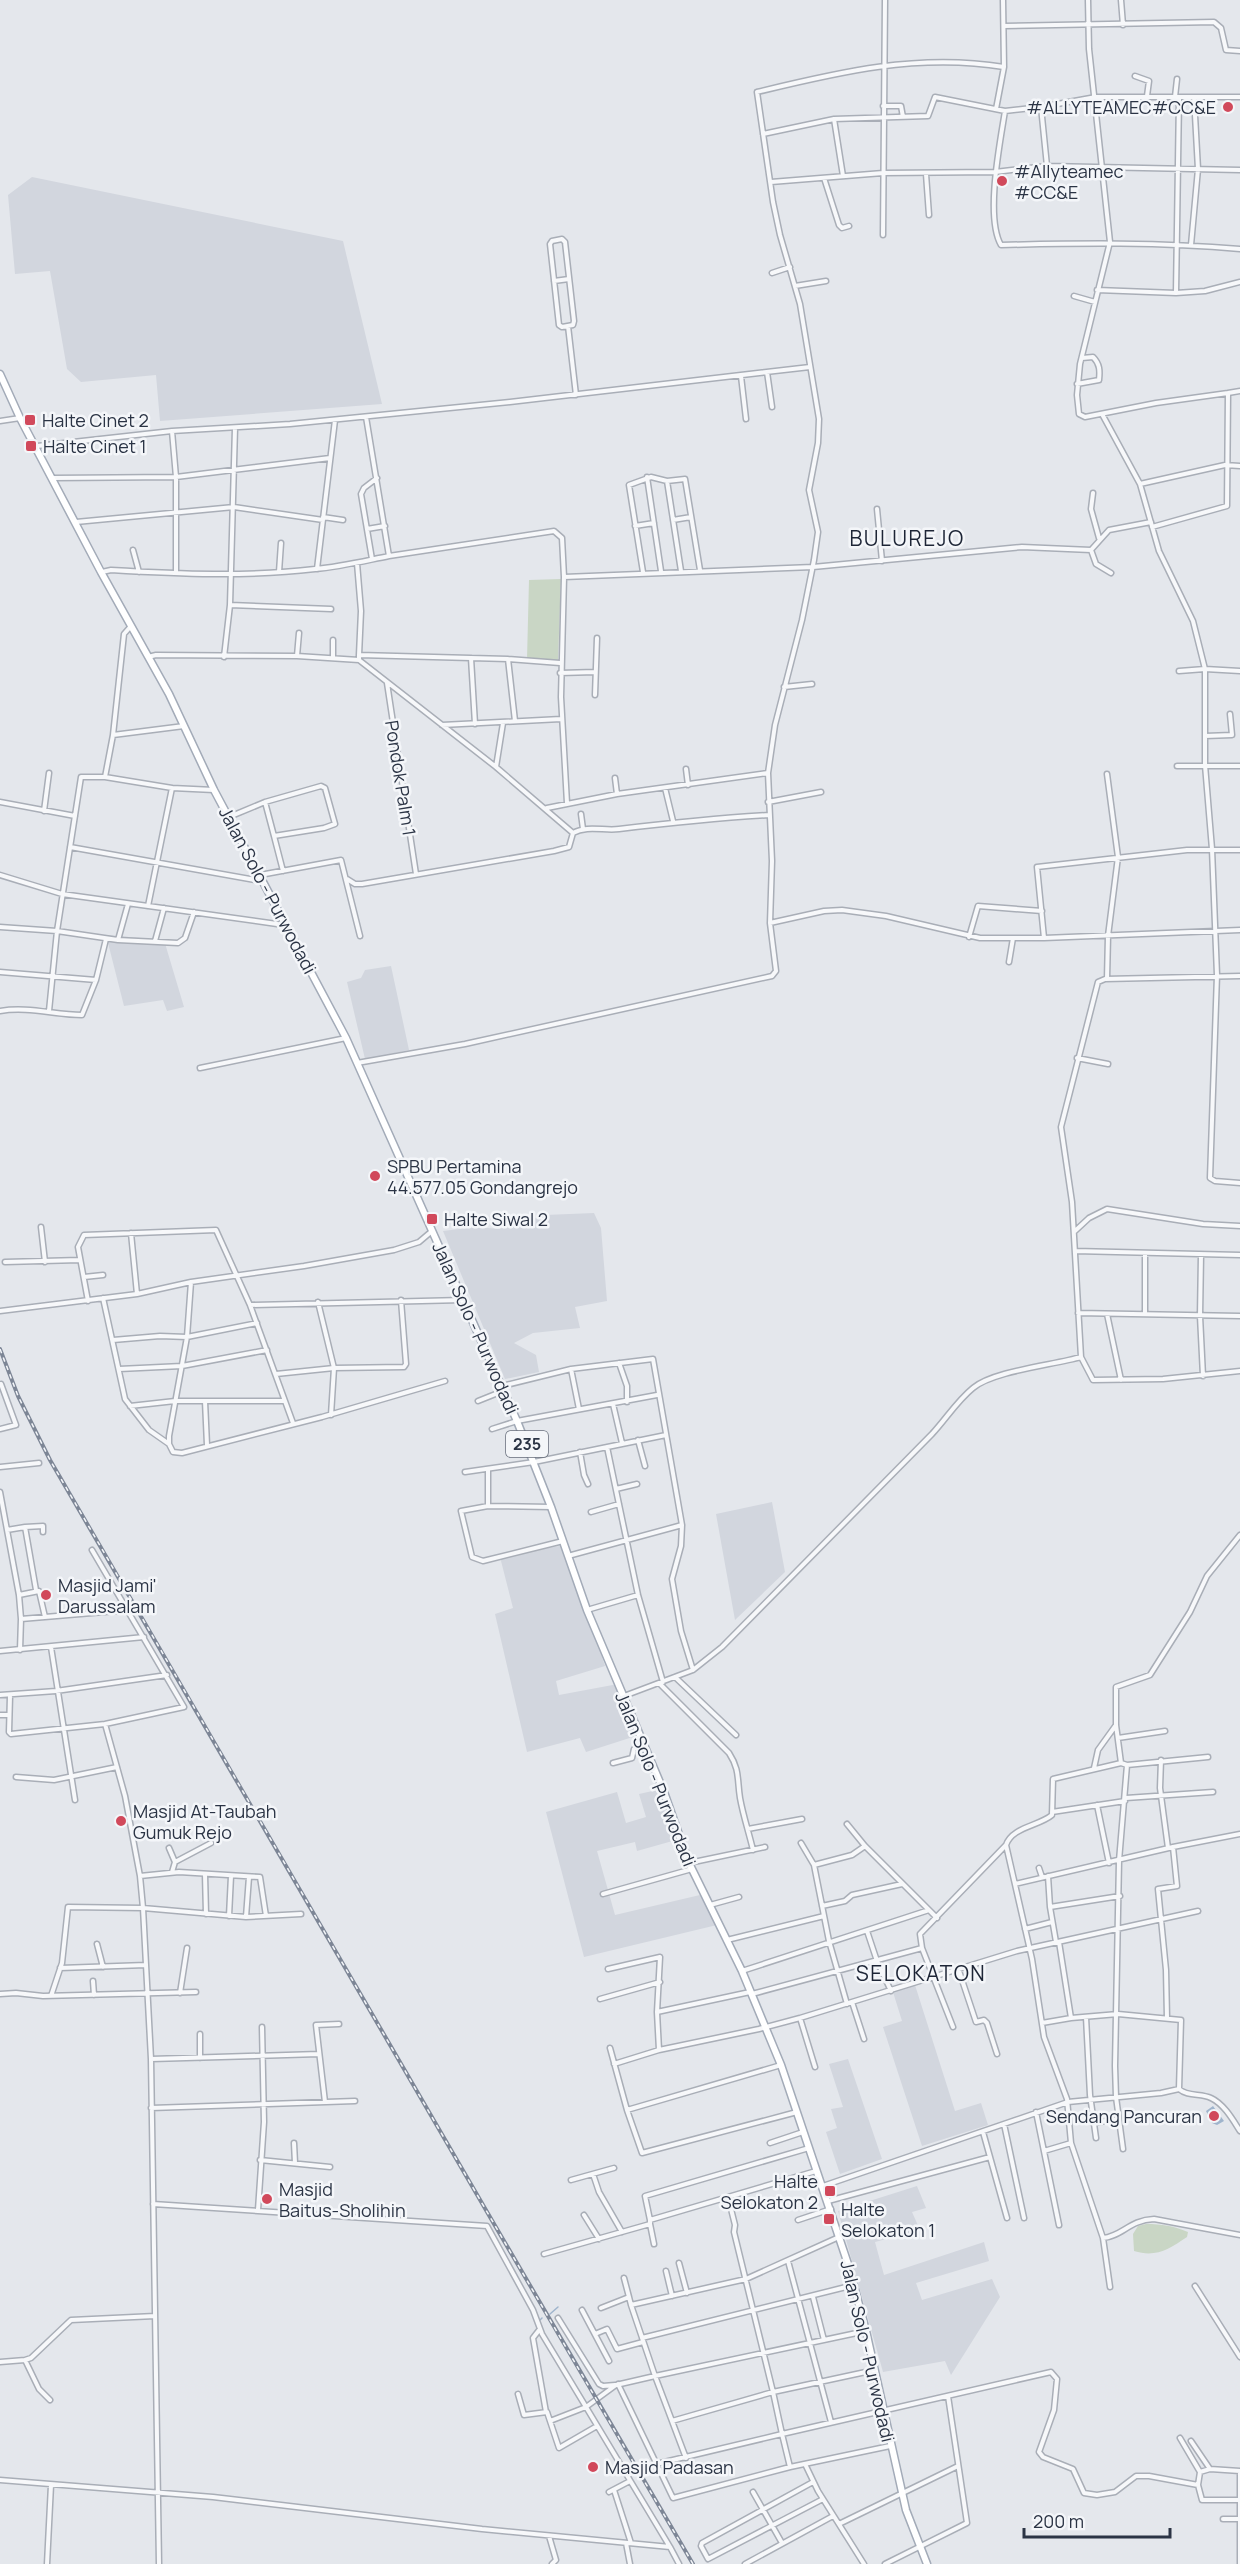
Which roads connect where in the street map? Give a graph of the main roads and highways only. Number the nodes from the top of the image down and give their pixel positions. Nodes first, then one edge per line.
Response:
1 (0, 374) edge
2 (927, 2564) edge

1 - 2 main road, Jalan Solo - Purwodadi / 235

